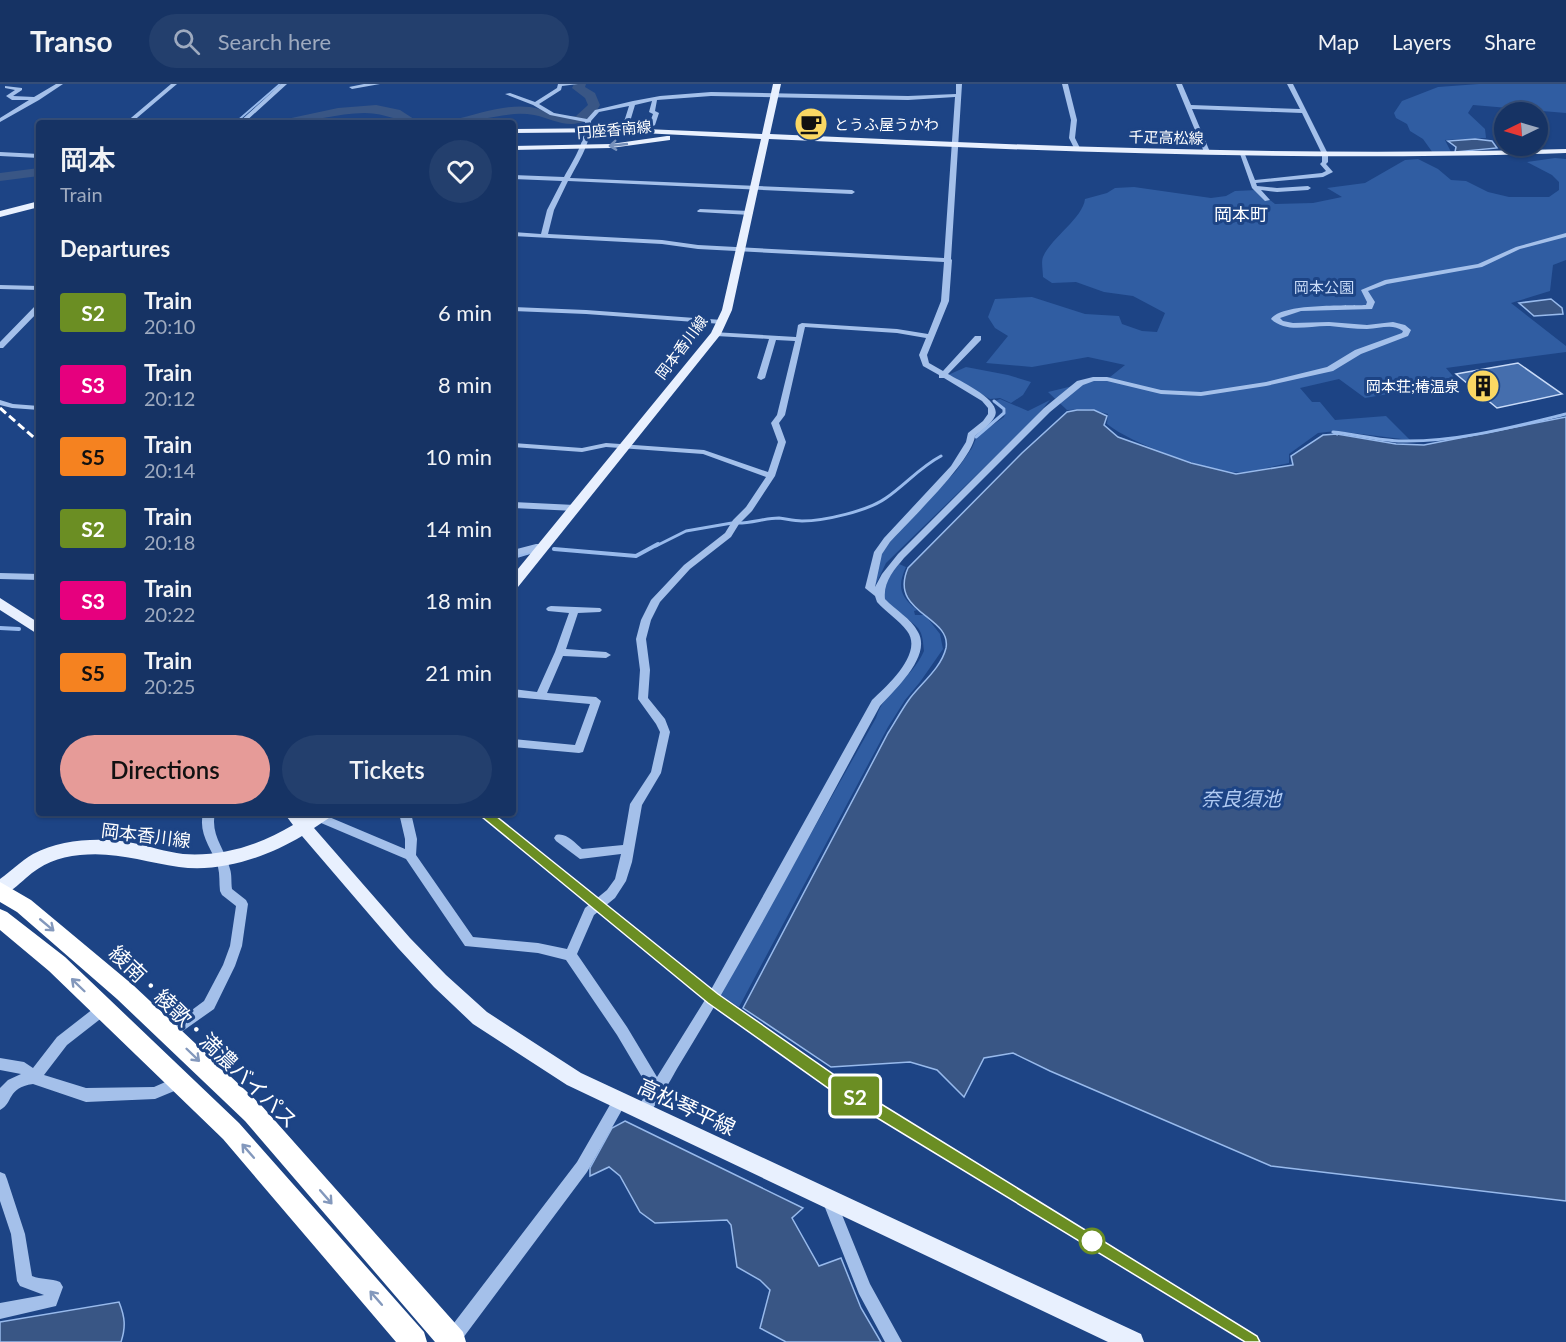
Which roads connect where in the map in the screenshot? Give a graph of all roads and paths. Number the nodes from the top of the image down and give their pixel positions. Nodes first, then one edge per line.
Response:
1 (60, 84) edge
2 (174, 84) edge
3 (284, 84) edge
4 (377, 84) edge
5 (576, 84) edge
6 (777, 84) edge
7 (959, 84) edge
8 (1065, 84) edge
9 (1179, 84) edge
10 (1290, 84) edge
11 (7, 87) dead end
12 (352, 87) dead end
13 (508, 94) dead end
14 (958, 95) junction
15 (775, 96) junction
16 (37, 99) junction
17 (655, 99) junction
18 (633, 103) junction
19 (535, 104) junction
20 (1188, 107) junction
21 (1304, 111) junction
22 (2, 118) edge
23 (132, 120) edge
24 (244, 120) edge
25 (587, 123) junction
26 (626, 124) dead end
27 (652, 125) dead end
28 (516, 131) edge
29 (718, 135) junction
30 (765, 136) junction
31 (955, 143) junction
32 (584, 146) junction
33 (516, 148) edge
34 (1077, 148) junction
35 (1566, 151) edge
36 (1207, 152) junction
37 (1241, 152) junction
38 (0, 154) edge
39 (1325, 154) junction
40 (36, 156) edge
41 (516, 177) edge
42 (564, 179) junction
43 (1254, 185) junction
44 (756, 187) junction
45 (1308, 188) dead end
46 (852, 192) dead end
47 (1267, 200) dead end
48 (36, 202) edge
49 (0, 210) edge
50 (36, 211) edge
51 (700, 212) dead end
52 (750, 213) junction
53 (0, 218) edge
54 (516, 234) edge
55 (1566, 235) edge
56 (544, 236) junction
57 (742, 249) junction
58 (949, 260) junction
59 (0, 287) edge
60 (36, 288) edge
61 (516, 309) edge
62 (36, 310) edge
63 (722, 322) junction
64 (716, 334) junction
65 (929, 336) junction
66 (773, 338) junction
67 (978, 338) dead end
68 (798, 339) junction
69 (0, 346) edge
70 (942, 376) junction
71 (761, 378) dead end
72 (0, 402) edge
73 (36, 408) edge
74 (516, 445) edge
75 (625, 447) junction
76 (771, 476) junction
77 (516, 505) edge
78 (575, 508) junction
79 (543, 547) junction
80 (516, 552) edge
81 (0, 576) edge
82 (36, 577) edge
83 (516, 580) edge
84 (878, 594) junction
85 (0, 603) edge
86 (551, 609) dead end
87 (597, 610) dead end
88 (574, 611) junction
89 (36, 627) edge
90 (560, 652) junction
91 (606, 655) dead end
92 (516, 693) edge
93 (540, 696) junction
94 (516, 743) edge
95 (208, 816) edge
96 (406, 816) edge
97 (309, 818) edge
98 (560, 838) dead end
99 (628, 849) junction
100 (410, 856) junction
101 (221, 859) junction
102 (0, 890) edge
103 (0, 918) edge
104 (570, 955) junction
105 (103, 1009) junction
106 (170, 1034) junction
107 (0, 1064) edge
108 (33, 1078) junction
109 (179, 1082) junction
110 (657, 1090) junction
111 (620, 1101) junction
112 (0, 1103) edge
113 (642, 1112) junction
114 (0, 1179) edge
115 (828, 1200) junction
116 (0, 1311) edge
117 (451, 1341) edge
118 (414, 1342) edge
119 (894, 1342) edge
120 (1133, 1342) edge

1 - 16 street
2 - 23 street
3 - 24 street
4 - 12 street
5 - 19 street
6 - 15 main road, 岡本香川線
7 - 14 street
8 - 34 street
9 - 20 street
10 - 21 street
11 - 16 street
13 - 19 street
14 - 15 street
14 - 31 street
15 - 17 street
15 - 30 main road, 岡本香川線
16 - 22 street
17 - 18 street
17 - 27 street
18 - 25 street
18 - 26 street
19 - 25 street
20 - 21 street
20 - 36 street
21 - 39 street
25 - 28 main road, 円座香南線
25 - 29 main road, 円座香南線
25 - 32 street
29 - 30 main road, 円座香南線
29 -> 32 main road, 円座香南線
30 - 31 main road, 千疋高松線
30 - 44 main road, 岡本香川線
31 - 34 main road, 千疋高松線
31 - 58 street
32 - 33 main road, 円座香南線
32 - 42 street
34 - 36 main road, 千疋高松線
35 - 39 main road, 千疋高松線
36 - 37 main road, 千疋高松線
37 - 39 main road, 千疋高松線
37 - 43 street
38 - 40 street
39 - 43 street
41 - 42 street
42 - 44 street
42 - 56 street
43 - 45 street
43 - 47 street
44 - 46 street
44 - 52 main road, 岡本香川線
48 - 49 main road
50 - 53 main road
51 - 52 street
52 - 57 main road, 岡本香川線
54 - 56 street
55 - 84 street
56 - 57 street
57 - 58 street
57 - 63 main road, 岡本香川線
58 - 65 street
59 - 60 street
61 - 63 street
62 - 69 street
63 - 64 main road, 岡本香川線
64 - 66 street
64 - 75 main road, 岡本香川線
65 - 68 street
65 - 70 street
66 - 68 street
66 - 71 street
67 - 70 street
68 - 76 street
70 - 84 street
72 - 73 street
74 - 75 street
75 - 76 street
75 - 78 main road, 岡本香川線
76 - 99 street
77 - 78 street
78 - 79 main road, 岡本香川線
79 - 80 street
79 - 83 main road, 岡本香川線
81 - 82 street
84 - 110 street
85 - 89 main road
86 - 88 street
87 - 88 street
88 - 90 street
90 - 91 street
90 - 93 street
92 - 93 street
93 - 94 street
95 - 101 street
96 - 100 street
97 - 100 street
97 - 101 main road, 岡本香川線
97 - 111 main road, 高松琴平線
98 - 99 street
99 - 104 street
100 - 104 street
101 - 102 main road, 岡本香川線
101 - 106 street
102 -> 106 highway, 綾南・綾歌・満濃バイパス
105 -> 103 highway
104 - 110 street
105 - 108 street
105 - 109 highway
106 -> 117 highway, 綾南・綾歌・満濃バイパス
107 - 108 street
108 - 109 street
108 - 112 street
118 -> 109 highway
110 - 113 street
111 - 113 main road, 高松琴平線
111 - 117 street
113 - 115 main road, 高松琴平線
114 - 116 street
115 - 119 street
115 - 120 main road, 高松琴平線

